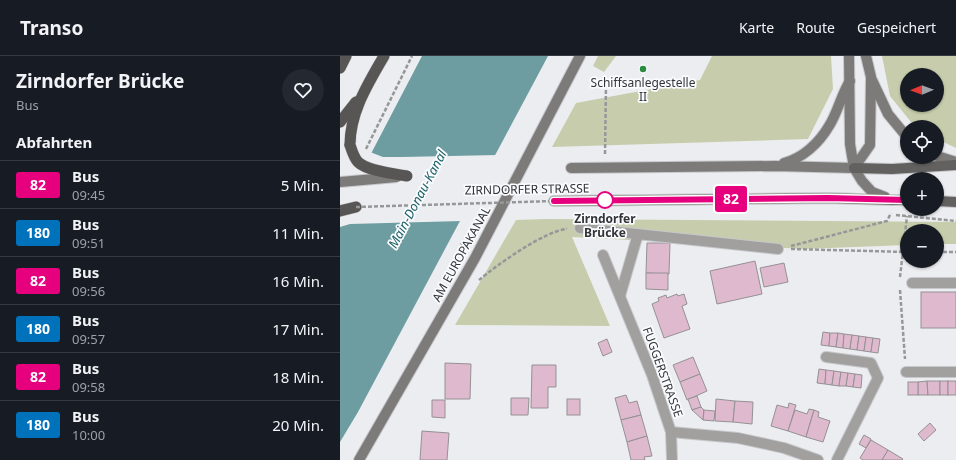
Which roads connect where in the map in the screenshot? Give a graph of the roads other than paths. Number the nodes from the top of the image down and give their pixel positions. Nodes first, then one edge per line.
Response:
1 (346, 56) edge
2 (384, 56) edge
3 (580, 56) edge
4 (849, 56) edge
5 (866, 56) edge
6 (340, 68) edge
7 (871, 77) junction
8 (850, 81) junction
9 (365, 90) junction
10 (340, 122) edge
11 (900, 129) edge
12 (944, 158) edge
13 (956, 162) edge
14 (956, 165) edge
15 (775, 166) junction
16 (571, 168) dead end
17 (854, 168) junction
18 (407, 176) joint
19 (340, 182) edge
20 (892, 200) junction
21 (900, 200) edge
22 (554, 201) road end
23 (944, 201) edge
24 (956, 202) edge
25 (356, 207) joint
26 (340, 208) edge
27 (340, 211) edge
28 (580, 228) road end
29 (638, 234) junction
30 (778, 249) road end
31 (603, 255) dead end
32 (912, 283) dead end
33 (956, 283) edge
34 (620, 296) junction
35 (826, 357) dead end
36 (906, 372) dead end
37 (956, 372) edge
38 (671, 432) junction
39 (359, 460) edge
40 (672, 460) edge
41 (818, 460) edge
42 (837, 460) edge

1 - 6 highway
2 - 9 highway
3 - 39 main road, AM EUROPAKANAL
4 - 8 main road
5 - 7 main road
7 - 11 main road
7 - 17 main road
8 - 15 main road
8 - 17 main road
9 - 10 highway
9 - 18 highway, bridge
12 - 13 main road
14 - 17 main road, ZIRNDORFER STRASSE
15 - 16 main road, ZIRNDORFER STRASSE
15 - 17 main road, ZIRNDORFER STRASSE
17 - 20 main road
18 - 19 main road, bridge
20 - 21 main road, ZIRNDORFER STRASSE
20 - 22 main road, ZIRNDORFER STRASSE
23 - 24 main road
25 - 26 main road
25 - 27 highway
28 - 29 street
29 - 30 street
29 - 34 street
31 - 34 street, FUGGERSTRASSE
32 - 33 street
34 - 38 street, FUGGERSTRASSE
35 - 42 street
36 - 37 street
38 - 40 street, FUGGERSTRASSE
38 - 41 street

